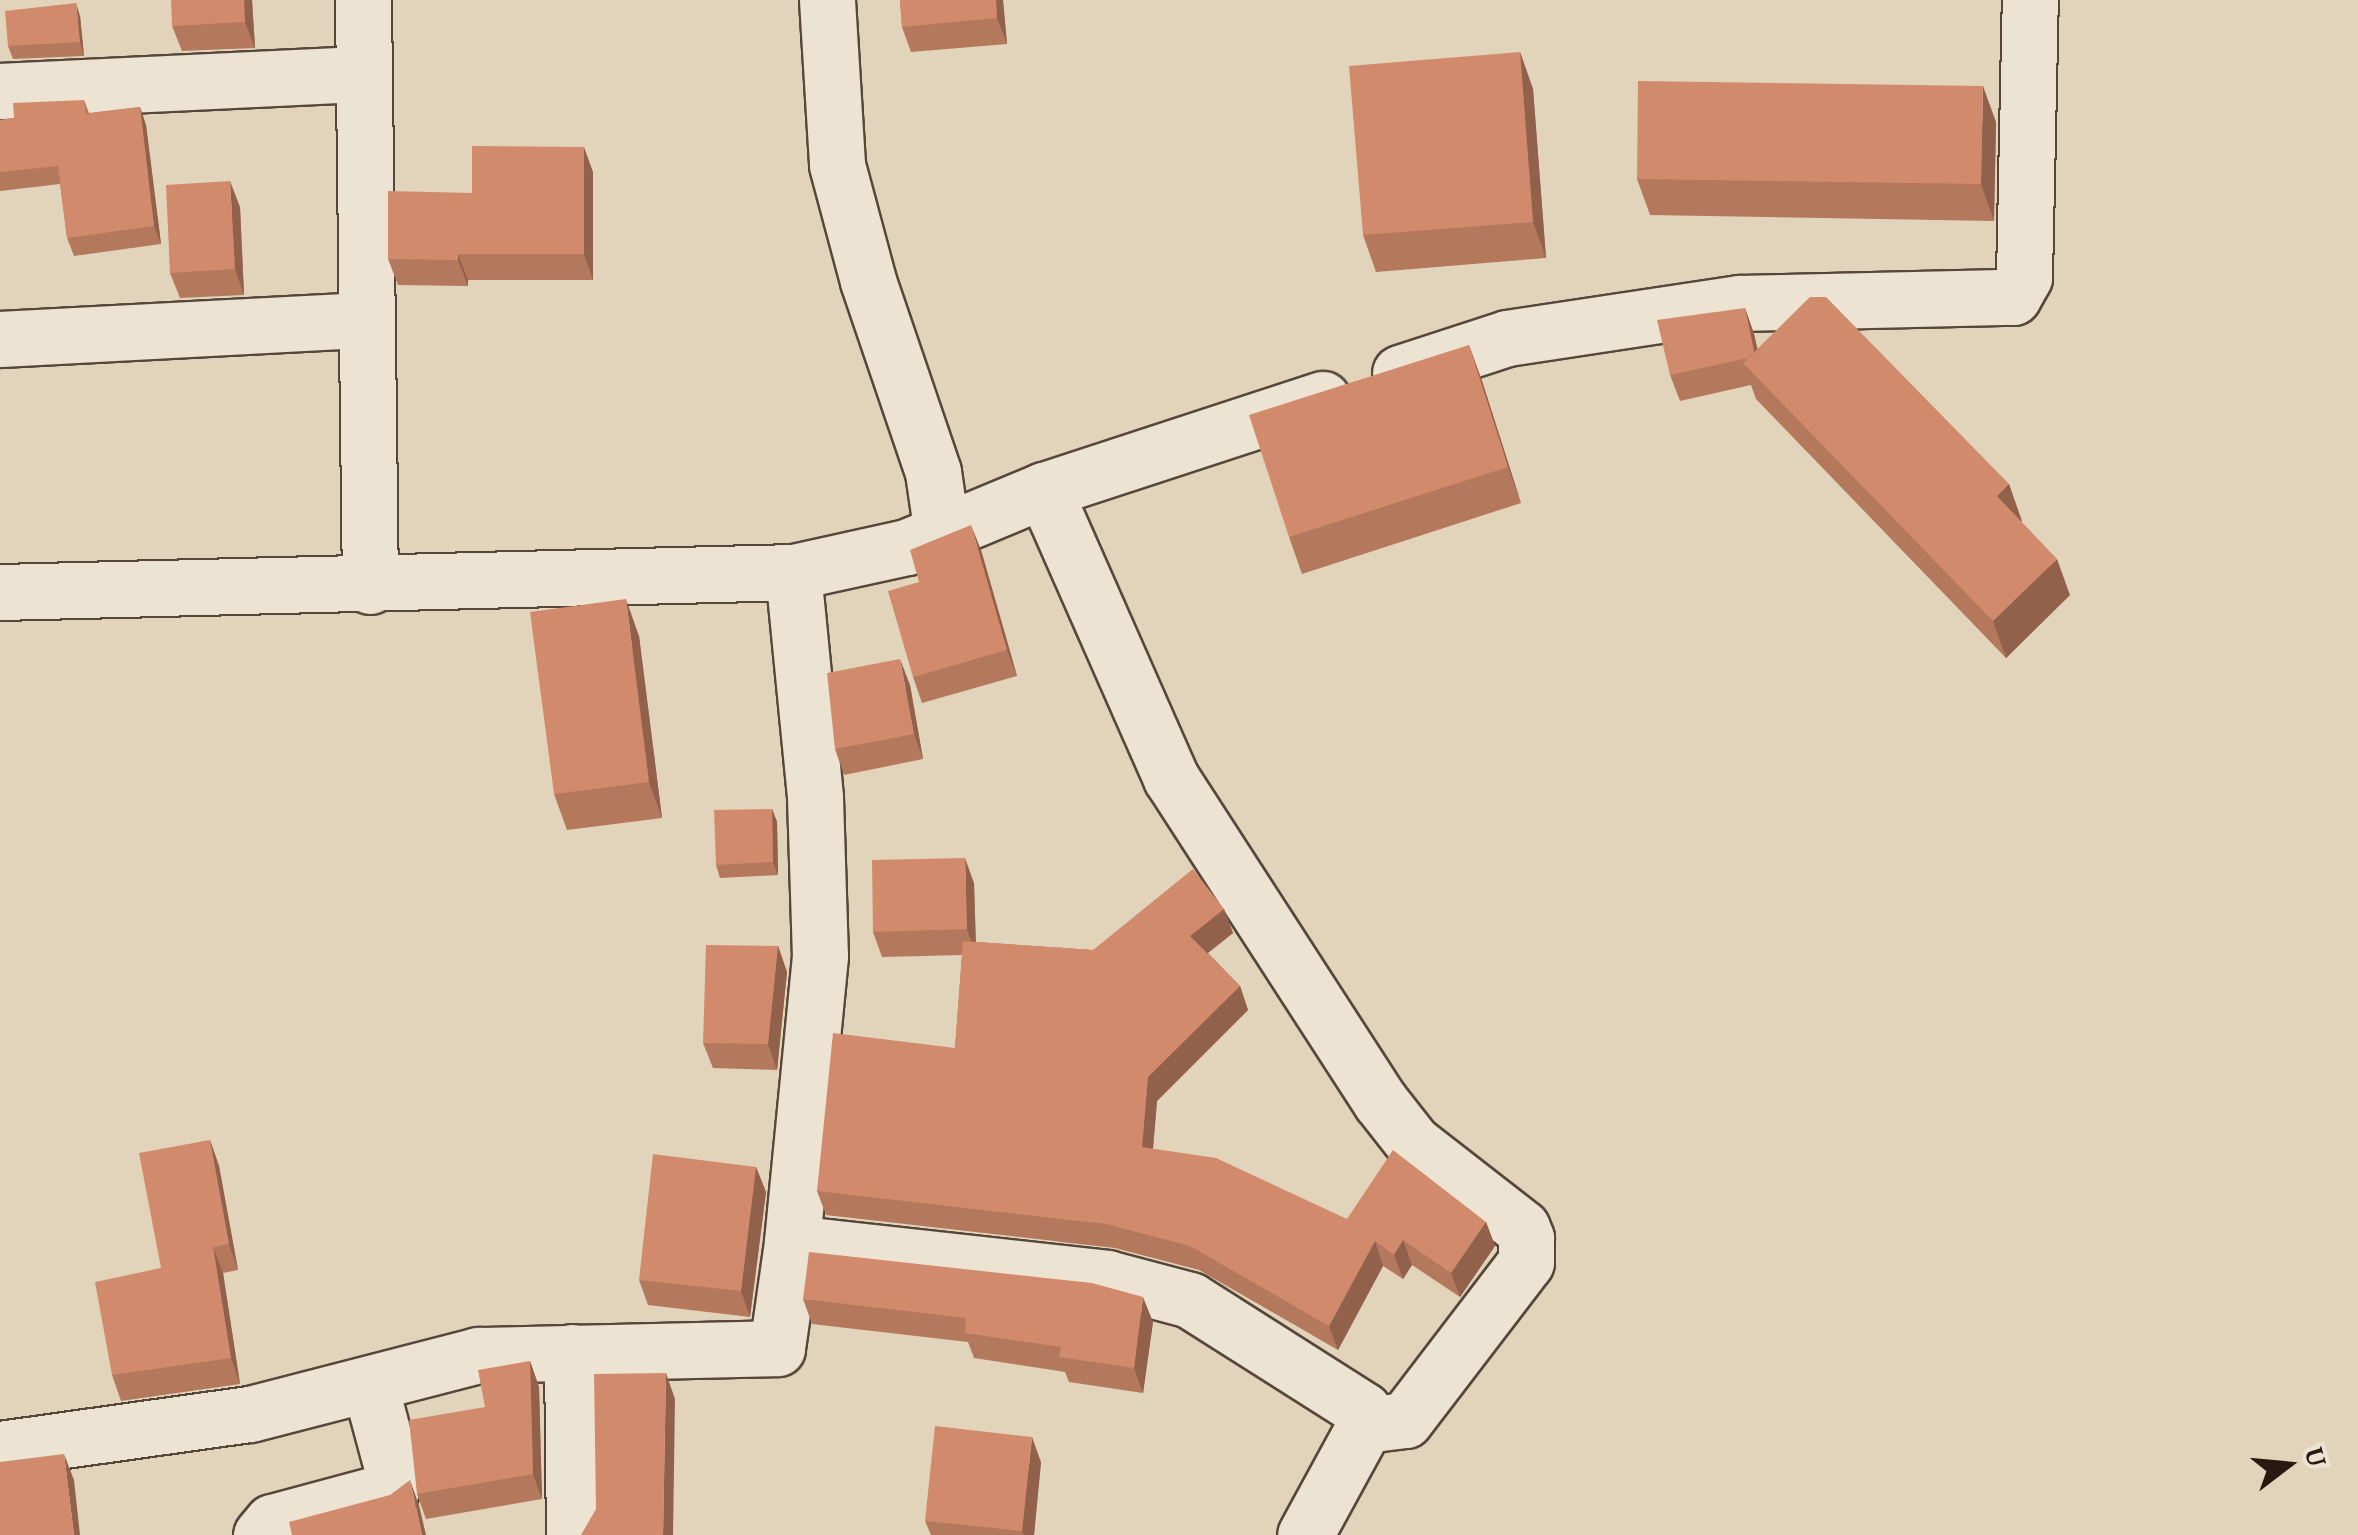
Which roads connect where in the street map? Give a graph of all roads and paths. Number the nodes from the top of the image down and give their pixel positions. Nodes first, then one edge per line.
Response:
1 (363, 0) edge
2 (827, 0) edge
3 (2030, 0) edge
4 (364, 74) junction
5 (0, 91) edge
6 (366, 320) junction
7 (0, 340) edge
8 (1044, 490) junction
9 (942, 534) junction
10 (793, 572) junction
11 (370, 586) junction
12 (0, 592) edge
13 (792, 1244) junction
14 (572, 1352) junction
15 (370, 1386) junction
16 (1365, 1425) junction
17 (0, 1449) edge
18 (261, 1535) edge
19 (574, 1535) edge
20 (1305, 1535) edge

1 - 4 street
2 - 9 street
3 - 8 street
4 - 5 street
4 - 6 street
6 - 7 street
6 - 11 street
8 - 9 street
8 - 16 street
9 - 10 street
10 - 11 street
10 - 13 street
11 - 12 street
13 - 14 street
13 - 16 street
14 - 15 street
14 - 19 street
15 - 17 street
15 - 18 street
16 - 20 street

